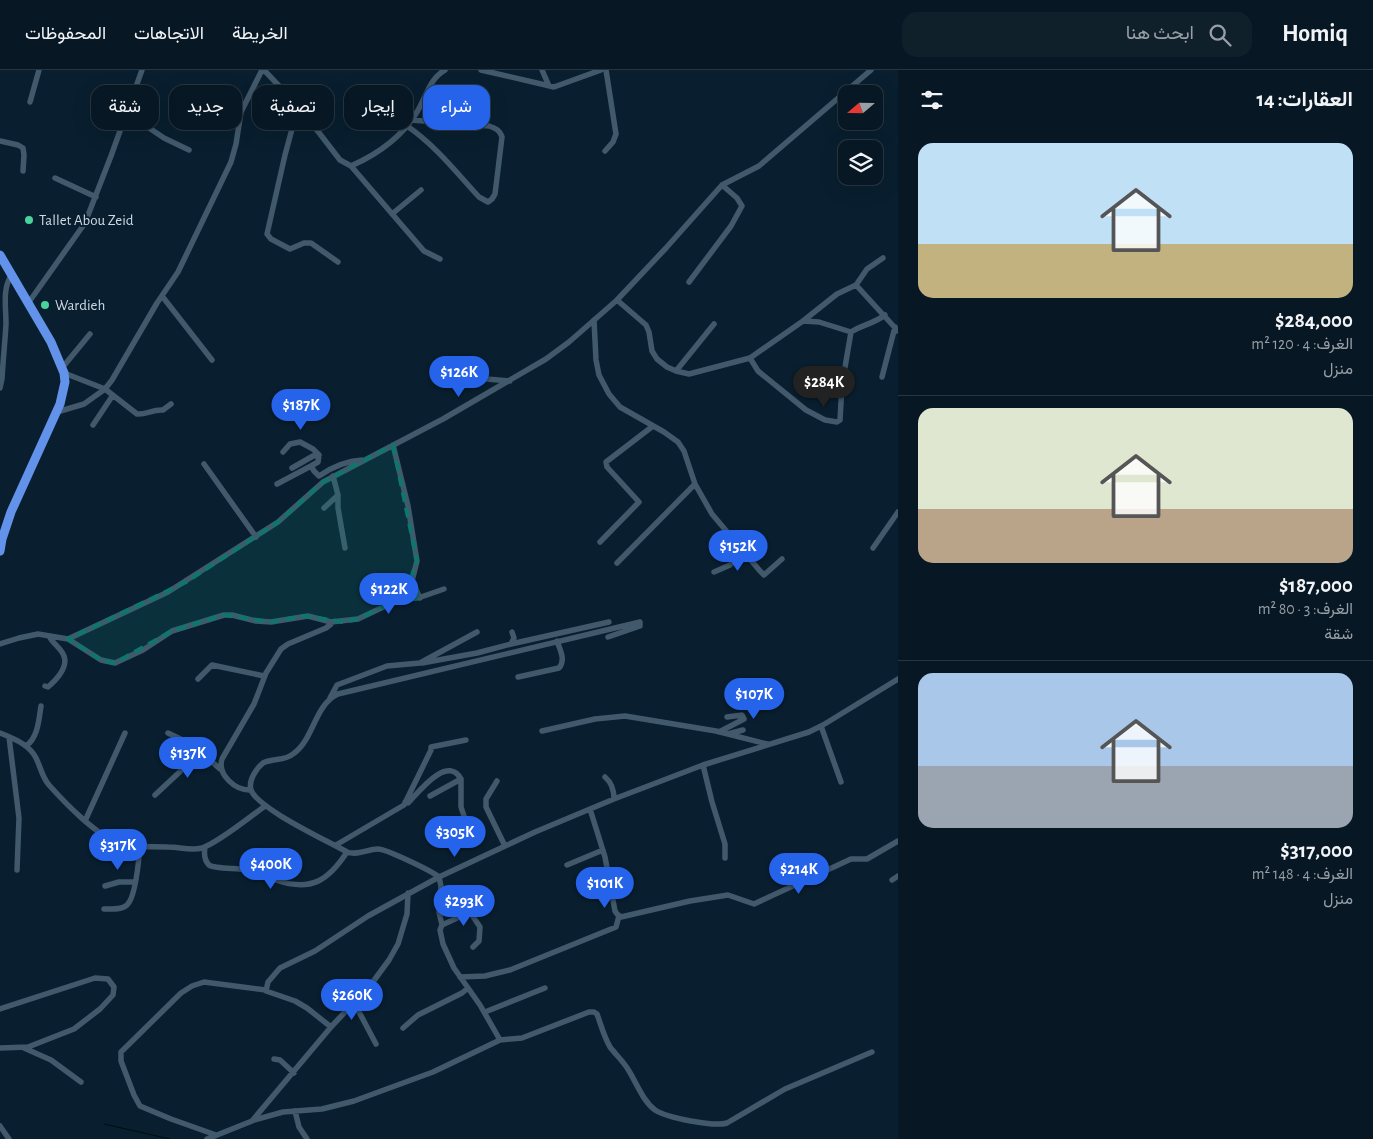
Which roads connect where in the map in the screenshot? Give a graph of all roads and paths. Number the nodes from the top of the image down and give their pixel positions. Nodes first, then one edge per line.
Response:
1 (39, 70) edge
2 (142, 70) edge
3 (263, 70) edge
4 (446, 70) edge
5 (481, 70) edge
6 (542, 70) edge
7 (600, 70) edge
8 (606, 70) edge
9 (871, 70) edge
10 (137, 85) edge
11 (278, 85) edge
12 (549, 86) junction
13 (30, 102) dead end
14 (413, 116) edge
15 (413, 120) edge
16 (121, 130) edge
17 (152, 130) edge
18 (292, 130) edge
19 (317, 130) edge
20 (403, 130) edge
21 (413, 130) edge
22 (0, 141) edge
23 (189, 150) dead end
24 (605, 152) dead end
25 (351, 166) junction
26 (23, 172) dead end
27 (55, 178) dead end
28 (722, 185) junction
29 (421, 190) dead end
30 (96, 197) junction
31 (392, 214) junction
32 (0, 255) edge
33 (883, 258) dead end
34 (440, 259) dead end
35 (338, 262) dead end
36 (12, 274) junction
37 (689, 282) dead end
38 (856, 285) junction
39 (162, 296) junction
40 (617, 300) junction
41 (29, 302) junction
42 (885, 315) junction
43 (594, 320) junction
44 (803, 322) junction
45 (714, 324) dead end
46 (896, 329) edge
47 (851, 332) junction
48 (90, 334) dead end
49 (750, 358) junction
50 (212, 360) dead end
51 (63, 370) junction
52 (676, 371) junction
53 (451, 376) dead end
54 (882, 377) dead end
55 (510, 380) junction
56 (0, 388) edge
57 (105, 389) junction
58 (113, 395) junction
59 (171, 404) dead end
60 (57, 412) junction
61 (92, 425) dead end
62 (653, 426) junction
63 (393, 445) junction
64 (284, 452) dead end
65 (319, 455) junction
66 (364, 460) junction
67 (204, 464) dead end
68 (311, 466) junction
69 (292, 468) dead end
70 (333, 476) junction
71 (277, 484) dead end
72 (695, 484) junction
73 (338, 494) junction
74 (324, 508) dead end
75 (898, 512) edge
76 (256, 537) junction
77 (600, 542) dead end
78 (345, 548) dead end
79 (873, 548) dead end
80 (0, 551) edge
81 (743, 551) junction
82 (782, 559) dead end
83 (617, 563) dead end
84 (714, 572) dead end
85 (444, 590) dead end
86 (420, 598) junction
87 (331, 622) junction
88 (609, 622) dead end
89 (476, 632) dead end
90 (512, 632) dead end
91 (49, 636) junction
92 (608, 637) dead end
93 (68, 639) junction
94 (557, 641) junction
95 (0, 644) edge
96 (512, 644) junction
97 (420, 663) junction
98 (264, 676) junction
99 (518, 677) dead end
100 (198, 679) dead end
101 (898, 679) edge
102 (45, 686) dead end
103 (329, 700) junction
104 (41, 706) dead end
105 (727, 716) dead end
106 (821, 726) junction
107 (743, 730) dead end
108 (542, 731) dead end
109 (720, 732) junction
110 (0, 733) edge
111 (168, 733) dead end
112 (125, 734) dead end
113 (728, 734) junction
114 (9, 737) junction
115 (466, 740) dead end
116 (769, 745) junction
117 (26, 746) junction
118 (201, 752) junction
119 (703, 765) junction
120 (221, 770) junction
121 (604, 777) dead end
122 (461, 779) junction
123 (497, 781) dead end
124 (841, 782) dead end
125 (251, 790) junction
126 (155, 795) dead end
127 (430, 796) dead end
128 (614, 798) junction
129 (405, 802) junction
130 (265, 806) junction
131 (590, 809) junction
132 (85, 820) junction
133 (898, 841) edge
134 (336, 845) junction
135 (140, 846) junction
136 (505, 846) junction
137 (205, 847) junction
138 (454, 847) dead end
139 (603, 850) junction
140 (347, 852) junction
141 (725, 858) dead end
142 (567, 866) dead end
143 (17, 870) dead end
144 (439, 877) junction
145 (135, 882) junction
146 (105, 886) dead end
147 (408, 893) junction
148 (104, 909) dead end
149 (619, 916) junction
150 (442, 925) junction
151 (473, 947) dead end
152 (460, 977) junction
153 (468, 988) junction
154 (545, 988) dead end
155 (266, 990) junction
156 (364, 994) junction
157 (0, 1010) edge
158 (485, 1012) junction
159 (331, 1027) junction
160 (403, 1028) dead end
161 (500, 1040) junction
162 (376, 1044) dead end
163 (0, 1048) edge
164 (24, 1048) junction
165 (872, 1052) dead end
166 (274, 1060) dead end
167 (294, 1073) junction
168 (81, 1082) dead end
169 (295, 1111) junction
170 (252, 1121) junction
171 (0, 1126) edge
172 (216, 1135) junction
173 (9, 1139) edge
174 (206, 1139) edge
175 (307, 1139) edge

1 - 13 street
2 - 10 street
3 - 11 street
3 - 39 street
4 - 14 street
5 - 12 street
6 - 12 street
7 - 12 street
8 - 24 street
9 - 28 street
15 - 21 street
16 - 30 street
17 - 23 street
18 - 35 street
19 - 25 street
20 - 25 street
22 - 26 street
25 - 31 street
27 - 30 street
28 - 37 street
28 - 40 street
29 - 31 street
30 - 41 street
31 - 34 street
32 - 36 highway
33 - 38 street
36 - 41 highway
36 - 56 street
38 - 42 street
38 - 44 street
39 - 50 street
39 - 57 street
40 - 43 street
40 - 52 street
41 - 51 highway
42 - 46 street
42 - 47 street
43 - 55 street
43 - 62 street
44 - 47 street
44 - 49 street
45 - 52 street
46 - 54 street
47 - 49 street
48 - 51 street
49 - 52 street
51 - 57 street
51 - 60 highway
53 - 55 street
55 - 63 street
57 - 58 street
57 - 60 street
58 - 59 street
58 - 61 street
60 - 80 highway
62 - 72 street
62 - 77 street
63 - 66 street
63 - 86 street
64 - 65 street
65 - 68 street
65 - 69 street
66 - 68 street
66 - 70 street
67 - 76 street
68 - 71 street
70 - 73 street
70 - 76 street
72 - 81 street
72 - 83 street
73 - 74 street
73 - 78 street
75 - 79 street
76 - 93 street
81 - 82 street
81 - 84 street
85 - 86 street
86 - 87 street
87 - 93 street
87 - 98 street
88 - 96 street
89 - 97 street
90 - 96 street
91 - 93 street
91 - 95 street
91 - 102 street
92 - 94 street
94 - 99 street
94 - 103 street
96 - 97 street
97 - 103 street
98 - 100 street
98 - 120 street
101 - 106 street
103 - 125 street
104 - 117 street
105 - 109 street
106 - 116 street
106 - 124 street
107 - 113 street
108 - 109 street
109 - 113 street
110 - 114 street
111 - 118 street
112 - 132 street
113 - 116 street
114 - 117 street
114 - 143 street
115 - 129 street
116 - 119 street
117 - 132 street
118 - 120 street
118 - 126 street
119 - 128 street
119 - 141 street
120 - 125 street
121 - 128 street
122 - 127 street
122 - 129 street
122 - 138 street
123 - 136 street
125 - 130 street
128 - 131 street
129 - 134 street
130 - 134 street
130 - 137 street
131 - 136 street
131 - 139 street
132 - 135 street
133 - 149 street
134 - 140 street
135 - 137 street
135 - 145 street
136 - 144 street
137 - 140 street
139 - 142 street
139 - 149 street
140 - 144 street
144 - 147 street
144 - 150 street
145 - 146 street
145 - 148 street
147 - 155 street
147 - 156 street
149 - 152 street
150 - 151 street
150 - 152 street
152 - 153 street
153 - 158 street
153 - 160 street
154 - 158 street
155 - 159 street
155 - 172 street
156 - 159 street
156 - 162 street
157 - 164 street
158 - 161 street
159 - 167 street
161 - 165 street
161 - 169 street
163 - 164 street
164 - 168 street
166 - 167 street
167 - 170 street
169 - 170 street
169 - 175 street
170 - 172 street
171 - 173 street
172 - 174 street

